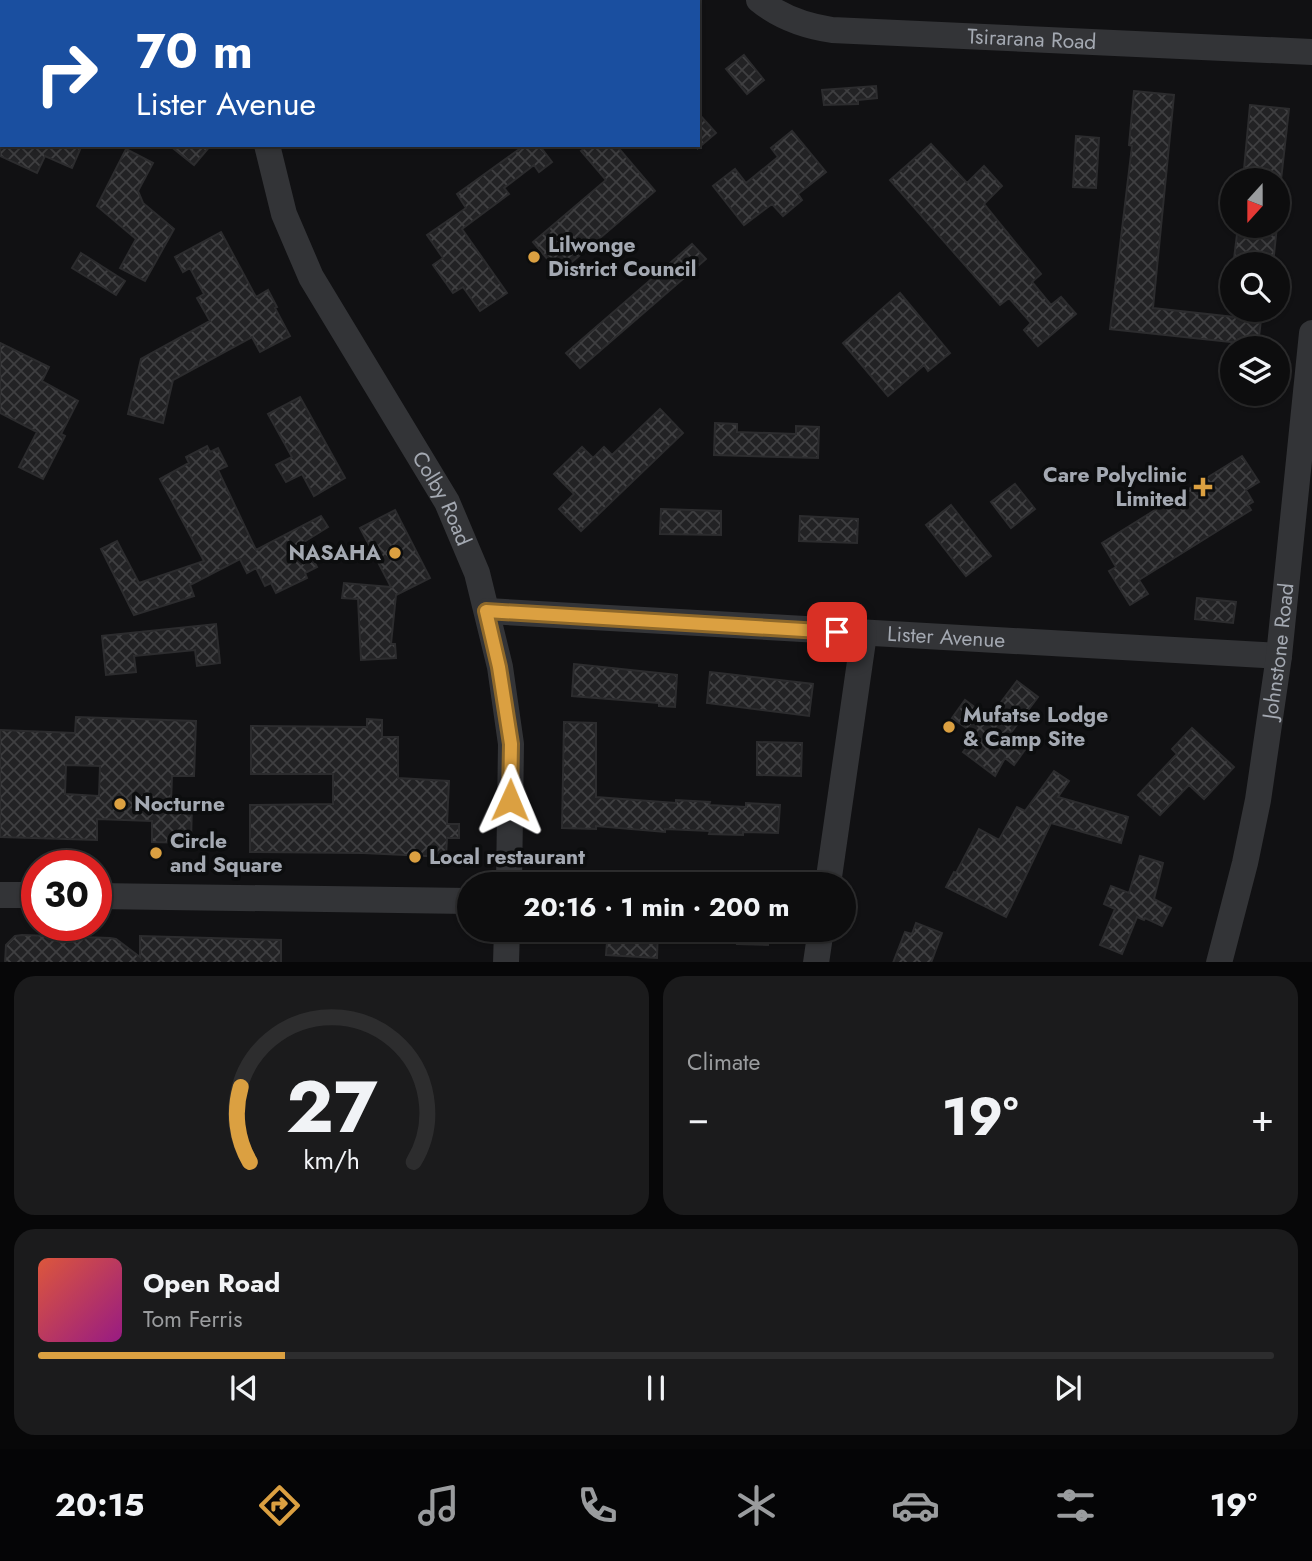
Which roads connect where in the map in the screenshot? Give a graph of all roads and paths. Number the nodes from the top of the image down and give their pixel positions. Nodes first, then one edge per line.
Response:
1 (759, 0) edge
2 (1312, 52) edge
3 (267, 147) edge
4 (1312, 333) edge
5 (1304, 495) edge
6 (486, 611) junction
7 (864, 634) junction
8 (1279, 656) junction
9 (509, 872) edge
10 (830, 872) edge
11 (0, 895) edge
12 (21, 895) edge
13 (112, 896) edge
14 (457, 901) edge
15 (507, 942) edge
16 (819, 942) edge
17 (506, 962) edge
18 (816, 962) edge
19 (1219, 962) edge

1 - 2 street, Tsirarana Road
3 - 6 street, Colby Road
4 - 5 street, Johnstone Road
5 - 8 street, Johnstone Road
6 - 7 street, Lister Avenue
6 - 9 street, Colby Road
7 - 8 street, Lister Avenue
7 - 10 street
8 - 19 street, Johnstone Road
11 - 12 street
13 - 14 street
15 - 17 street
16 - 18 street

